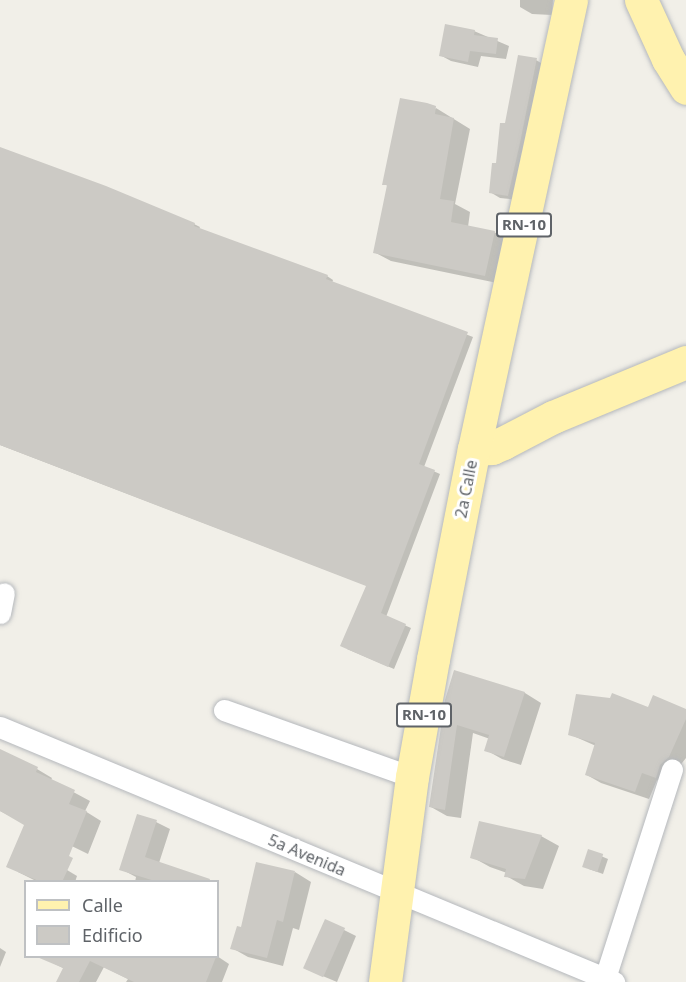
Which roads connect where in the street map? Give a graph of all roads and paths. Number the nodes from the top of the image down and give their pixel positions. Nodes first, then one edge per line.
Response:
1 (571, 0) edge
2 (641, 0) edge
3 (686, 88) edge
4 (686, 362) edge
5 (474, 449) junction
6 (224, 710) dead end
7 (0, 727) edge
8 (672, 769) dead end
9 (412, 777) junction
10 (397, 893) junction
11 (609, 980) edge
12 (385, 982) edge

1 - 5 main road, 2a Calle / RN-10
2 - 3 main road
4 - 5 main road
5 - 9 main road, 2a Calle / RN-10
6 - 9 street
7 - 10 street, 5a Avenida
8 - 11 street
9 - 10 main road, 2a Calle / RN-10
10 - 11 street, 5a Avenida
10 - 12 main road, 2a Calle / RN-10

